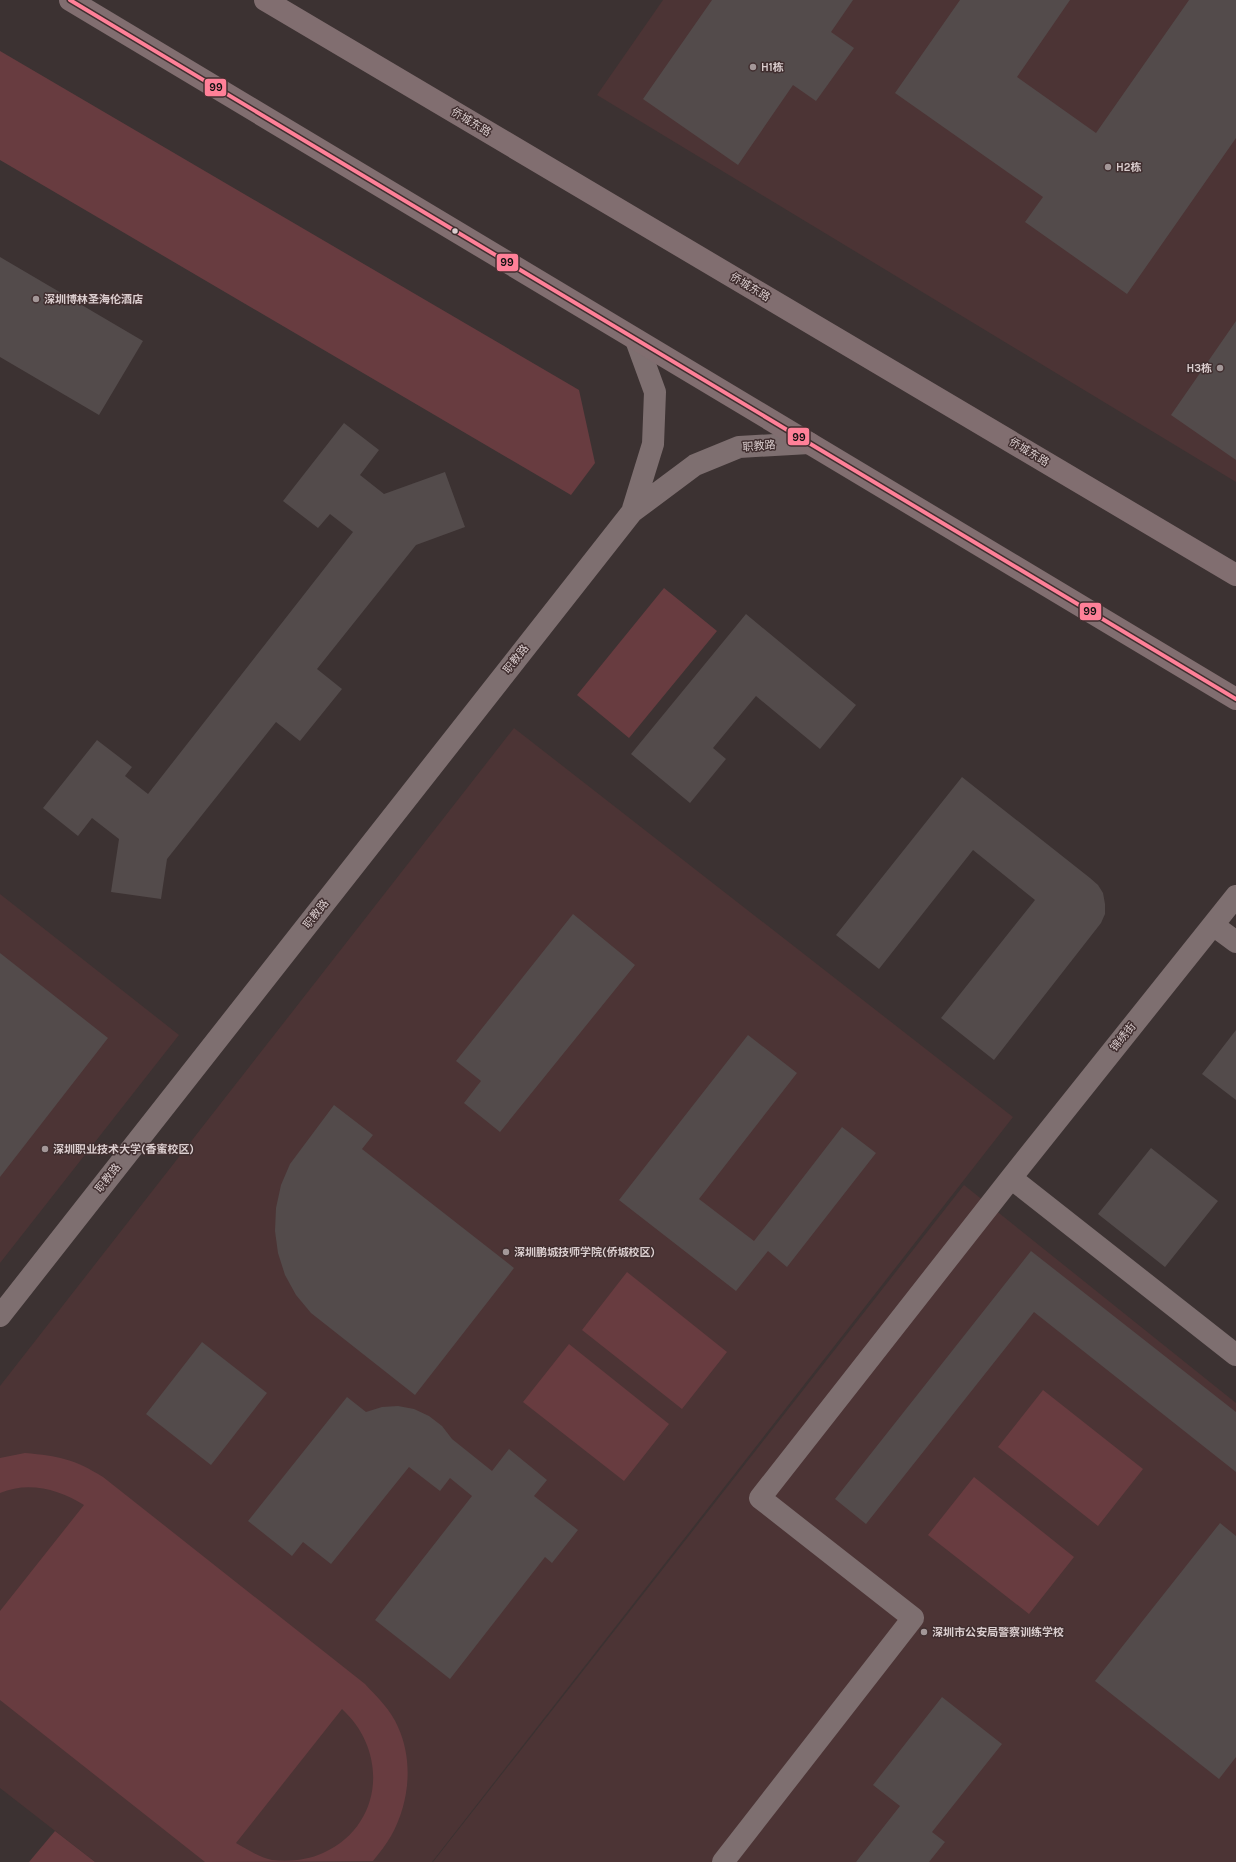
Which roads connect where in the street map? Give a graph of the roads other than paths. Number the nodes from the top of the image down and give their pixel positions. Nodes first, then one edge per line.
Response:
1 (70, 0) edge
2 (265, 0) edge
3 (636, 340) junction
4 (809, 443) junction
5 (632, 512) junction
6 (1236, 575) edge
7 (1236, 699) edge
8 (1236, 896) edge
9 (1213, 924) junction
10 (1236, 942) edge
11 (1011, 1178) junction
12 (0, 1316) edge
13 (1236, 1354) edge
14 (723, 1862) edge

1 - 3 main road
2 - 6 main road, 侨城东路
3 - 4 main road
3 - 5 street, 职教路
4 - 5 street, 职教路
4 - 7 main road
5 - 12 street, 职教路
8 - 9 street, 锦绣街
9 - 10 street
9 - 11 street, 锦绣街
11 - 13 street
11 - 14 street, 锦绣街

